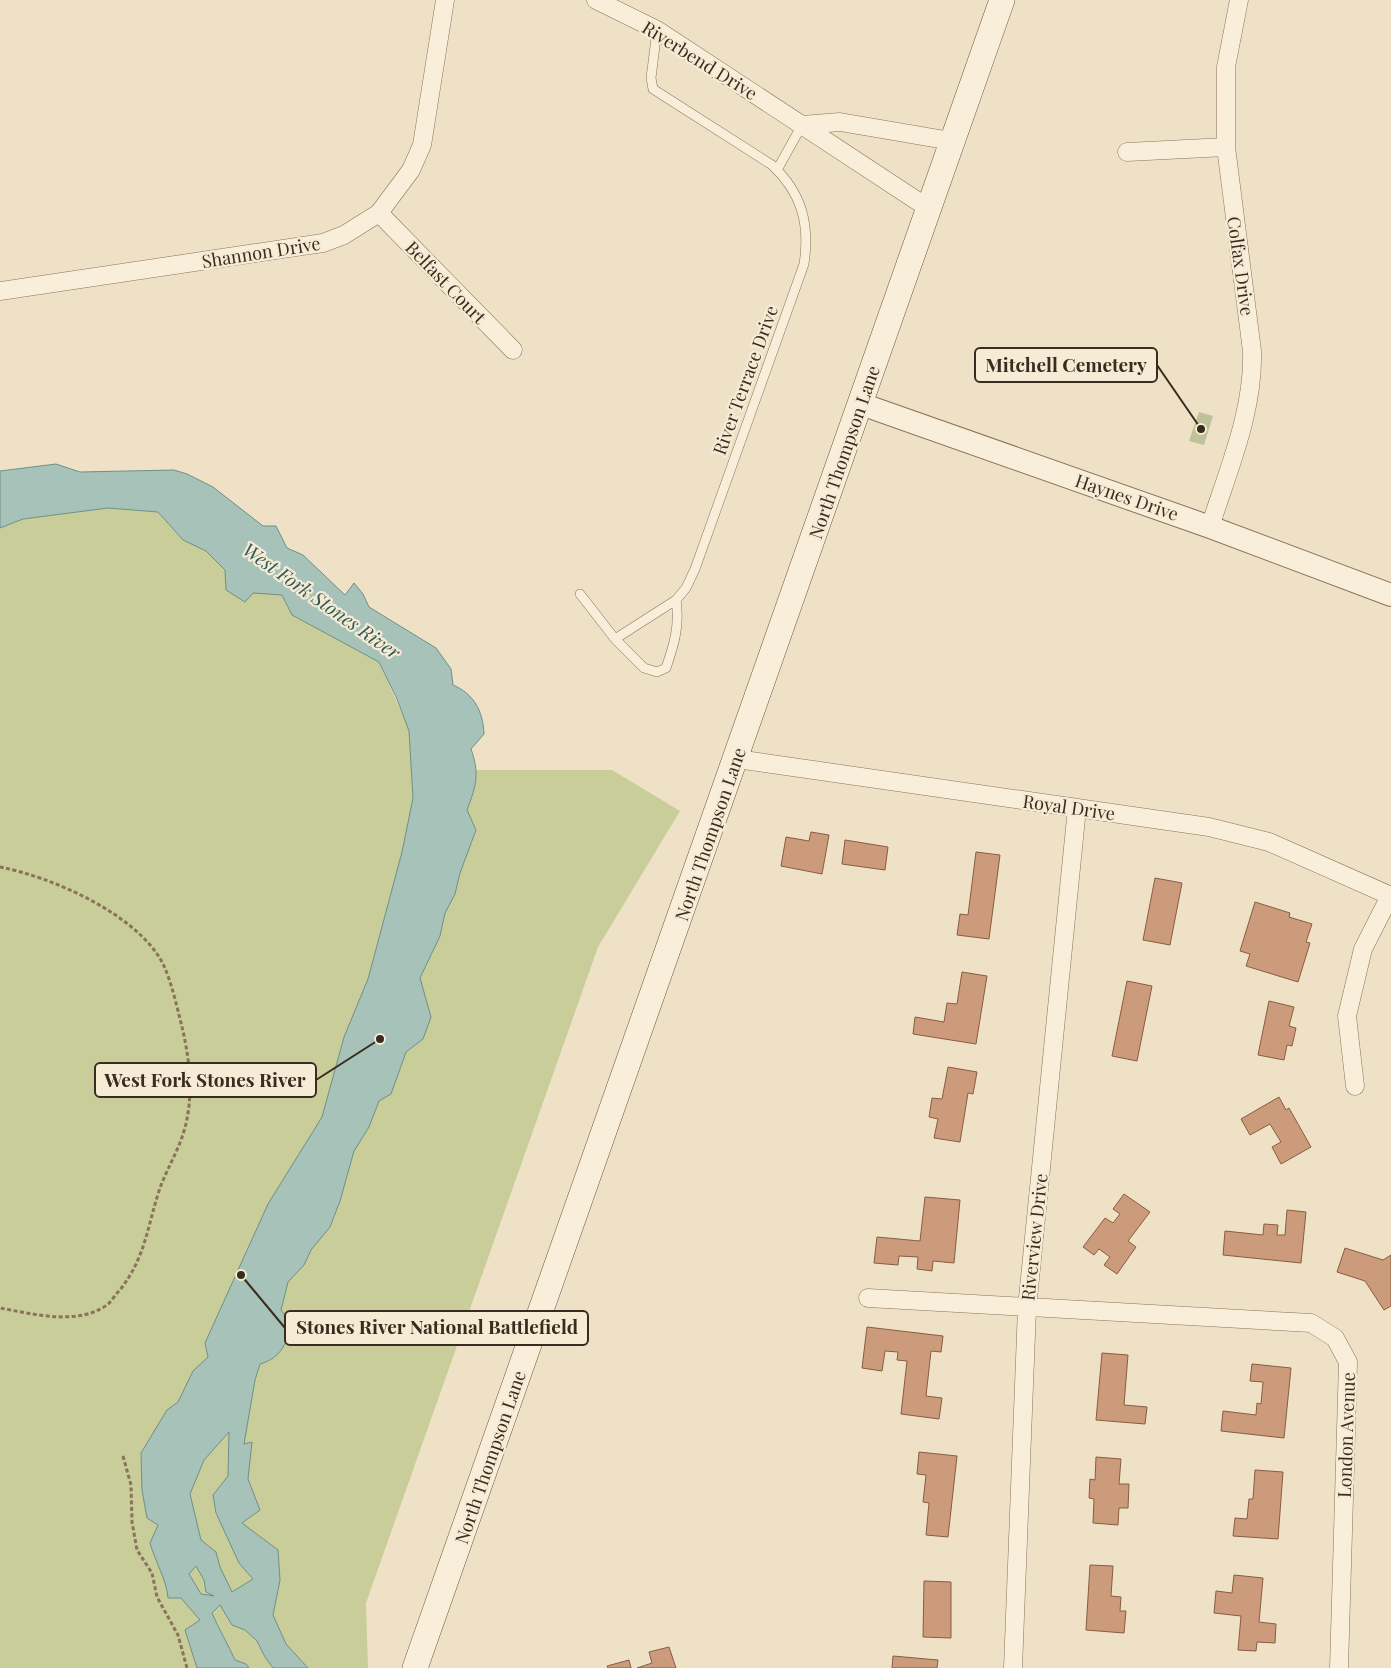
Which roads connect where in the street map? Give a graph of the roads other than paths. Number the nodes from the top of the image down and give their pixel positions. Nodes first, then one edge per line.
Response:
1 (445, 0) edge
2 (596, 0) edge
3 (1002, 0) edge
4 (1239, 0) edge
5 (657, 30) junction
6 (802, 125) junction
7 (951, 141) junction
8 (1226, 147) junction
9 (1127, 152) dead end
10 (777, 170) junction
11 (928, 208) junction
12 (379, 213) junction
13 (0, 291) edge
14 (513, 350) dead end
15 (861, 404) junction
16 (1210, 527) junction
17 (580, 594) dead end
18 (1391, 595) edge
19 (676, 600) junction
20 (615, 639) junction
21 (737, 759) junction
22 (1077, 808) junction
23 (1391, 896) edge
24 (1355, 1086) dead end
25 (868, 1298) dead end
26 (1027, 1308) junction
27 (416, 1668) edge
28 (1013, 1668) edge
29 (1339, 1668) edge

1 - 12 street, Shannon Drive
2 - 5 street, Riverbend Drive
3 - 7 main road, North Thompson Lane
4 - 8 street, Colfax Drive
5 - 6 street, Riverbend Drive
5 - 10 lane, River Terrace Drive
6 - 7 street
6 - 10 lane
6 - 11 street, Riverbend Drive
7 - 11 main road, North Thompson Lane
8 - 9 street
8 - 16 street, Colfax Drive
10 - 19 lane, River Terrace Drive
11 - 15 main road, North Thompson Lane
12 - 13 street, Shannon Drive
12 - 14 street, Belfast Court
15 - 16 street, Haynes Drive
15 - 21 main road, North Thompson Lane
16 - 18 street, Haynes Drive
17 - 20 lane
19 - 20 lane, River Terrace Drive
19 - 20 lane
21 - 22 street, Royal Drive
21 - 27 main road, North Thompson Lane
22 - 23 street, Royal Drive
22 - 26 street, Riverview Drive
23 - 24 street
25 - 26 street, London Avenue
26 - 28 street, Riverview Drive
26 - 29 street, London Avenue

